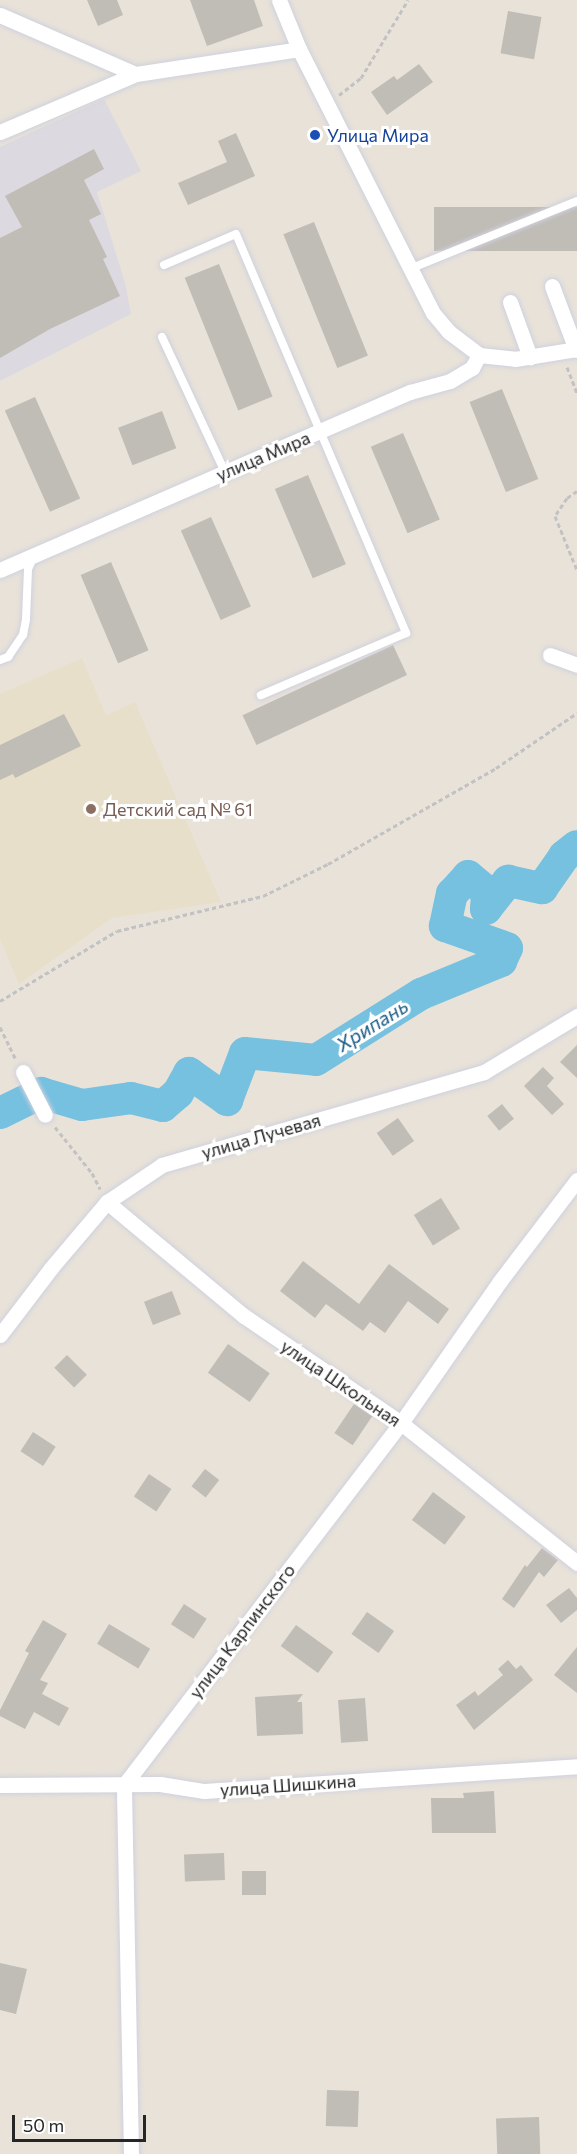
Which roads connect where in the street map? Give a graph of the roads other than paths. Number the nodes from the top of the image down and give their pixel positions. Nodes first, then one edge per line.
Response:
1 (279, 0) edge
2 (0, 15) edge
3 (298, 49) junction
4 (136, 74) junction
5 (0, 132) edge
6 (577, 201) edge
7 (164, 265) dead end
8 (412, 268) junction
9 (552, 286) dead end
10 (510, 302) dead end
11 (162, 337) dead end
12 (572, 351) edge
13 (479, 355) junction
14 (530, 357) junction
15 (321, 431) junction
16 (225, 472) junction
17 (38, 554) junction
18 (0, 570) edge
19 (550, 655) dead end
20 (0, 660) edge
21 (577, 664) edge
22 (261, 695) dead end
23 (577, 1016) edge
24 (23, 1072) road end
25 (45, 1115) road end
26 (577, 1180) edge
27 (107, 1202) junction
28 (0, 1335) edge
29 (401, 1423) junction
30 (577, 1563) edge
31 (577, 1766) edge
32 (0, 1785) edge
33 (124, 1785) junction
34 (131, 2154) edge

1 - 3 street
2 - 4 street
3 - 4 street
3 - 8 street
4 - 5 street
6 - 8 lane
7 - 15 lane
8 - 13 street
9 - 12 street
10 - 14 street
11 - 16 lane
12 - 14 street
13 - 14 street
13 - 15 street, улица Мира
15 - 16 street, улица Мира
15 - 22 lane
16 - 17 street, улица Мира
17 - 18 street, улица Мира
17 - 20 lane
19 - 21 street
23 - 27 street, улица Лучевая
24 - 25 street
26 - 29 street, улица Карпинского
27 - 28 street, улица Лучевая
27 - 29 street, улица Школьная
29 - 30 street, улица Школьная
29 - 33 street, улица Карпинского
31 - 33 street, улица Шишкина
32 - 33 street, улица Шишкина
33 - 34 street

